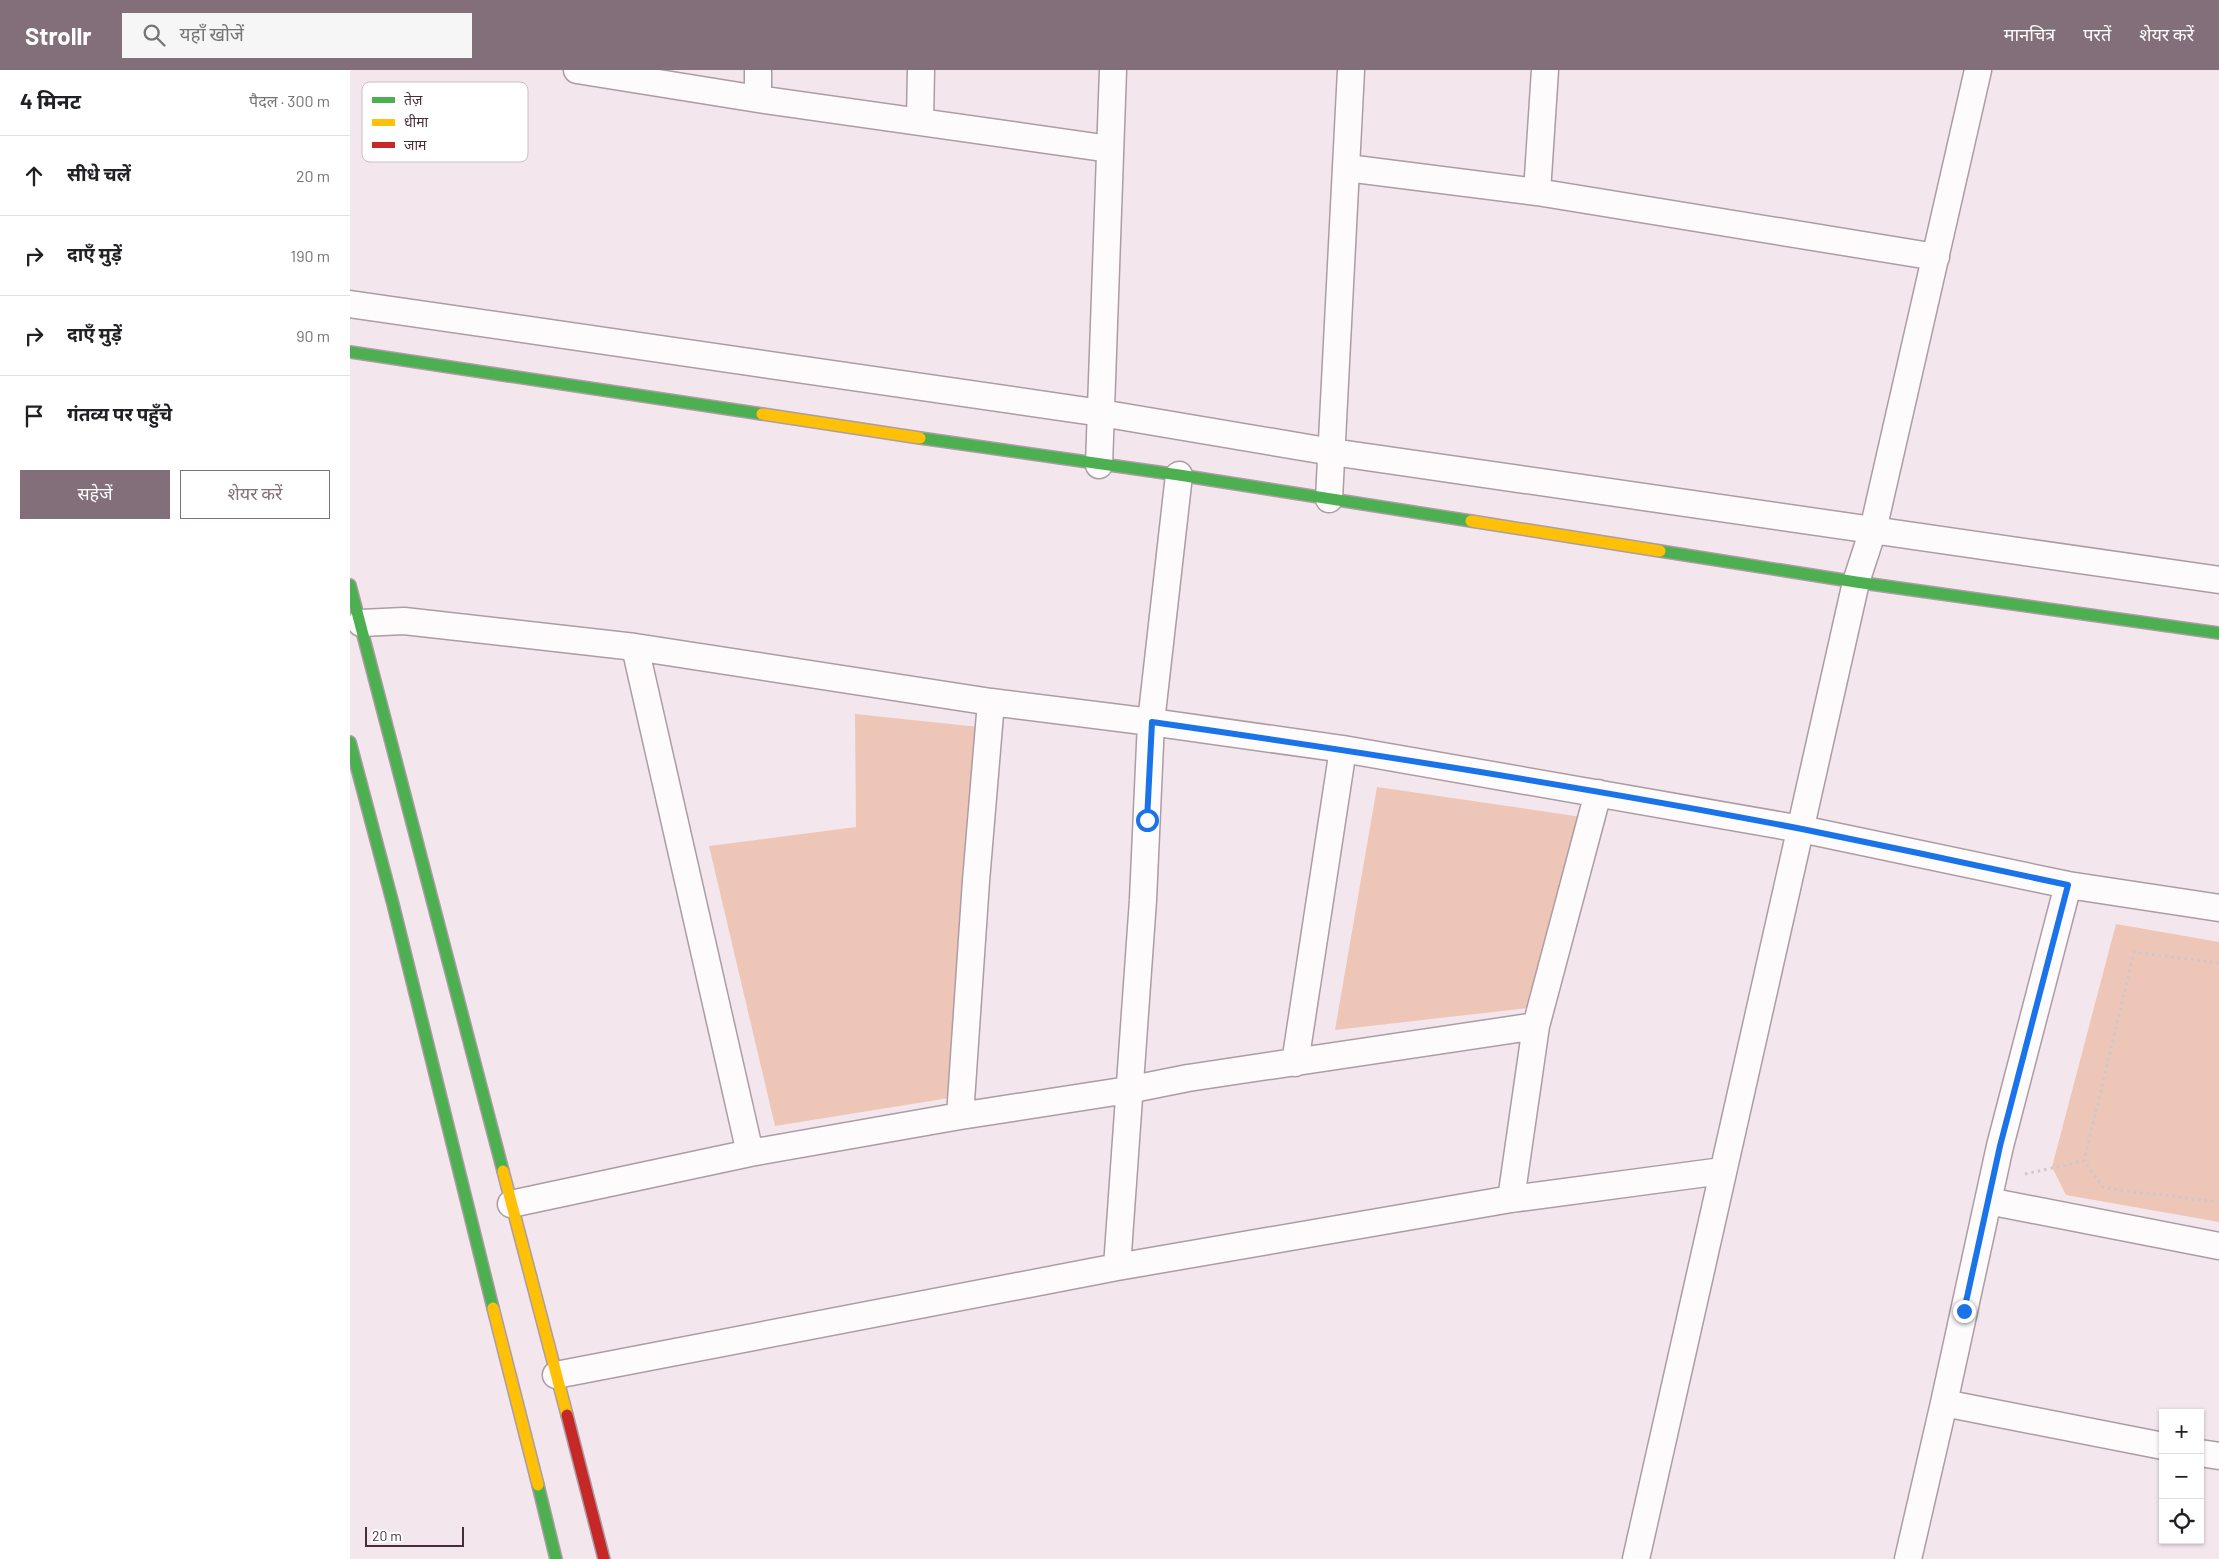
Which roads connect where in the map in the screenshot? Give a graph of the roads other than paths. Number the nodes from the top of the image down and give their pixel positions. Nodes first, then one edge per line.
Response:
1 (577, 70) edge
2 (758, 70) edge
3 (921, 70) edge
4 (1113, 70) edge
5 (1351, 70) edge
6 (1545, 70) edge
7 (1978, 70) edge
8 (758, 99) junction
9 (920, 121) junction
10 (1110, 149) junction
11 (1347, 168) junction
12 (1537, 192) junction
13 (1936, 257) junction
14 (350, 304) edge
15 (350, 352) edge
16 (1101, 414) junction
17 (1332, 452) junction
18 (1098, 465) junction
19 (1179, 475) junction
20 (1329, 499) junction
21 (1873, 530) junction
22 (2219, 580) edge
23 (1856, 582) junction
24 (350, 585) edge
25 (361, 623) junction
26 (2219, 633) edge
27 (635, 647) junction
28 (991, 702) junction
29 (1152, 722) junction
30 (350, 742) edge
31 (1342, 749) junction
32 (1598, 793) junction
33 (1801, 829) junction
34 (2068, 885) junction
35 (2219, 908) edge
36 (1536, 1026) junction
37 (1295, 1063) junction
38 (1128, 1090) junction
39 (960, 1116) junction
40 (750, 1153) junction
41 (1722, 1170) junction
42 (1990, 1190) junction
43 (1511, 1199) junction
44 (510, 1204) junction
45 (2219, 1246) edge
46 (1117, 1267) junction
47 (556, 1375) junction
48 (1944, 1404) junction
49 (2159, 1445) edge
50 (2204, 1454) edge
51 (2219, 1456) edge
52 (556, 1559) edge
53 (604, 1559) edge
54 (1636, 1559) edge
55 (1908, 1559) edge

1 - 8 street
2 - 8 street
3 - 9 street
4 - 10 street
5 - 11 street
6 - 12 street
7 - 13 street
8 - 9 street
9 - 10 street
10 - 16 street
11 - 12 street
11 - 17 street
12 - 13 street
13 - 21 street
14 - 16 street
15 - 18 street
16 - 17 street
16 - 18 street
17 - 20 street
17 - 21 street
18 - 19 street
19 - 20 street
19 - 29 street
20 - 23 street
21 - 22 street
21 - 23 street
23 - 26 street
23 - 33 street
24 - 25 street
25 - 27 street
25 - 44 street
27 - 28 street
27 - 40 street
28 - 29 street
28 - 39 street
29 - 31 street
29 - 38 street
30 - 52 street
31 - 32 street
31 - 37 street
32 - 33 street
32 - 36 street
33 - 34 street
33 - 41 street
34 - 35 street
34 - 42 street
36 - 37 street
36 - 43 street
37 - 38 street
38 - 39 street
38 - 46 street
39 - 40 street
40 - 44 street
41 - 43 street
41 - 54 street
42 - 45 street
42 - 48 street
43 - 46 street
44 - 47 street
46 - 47 street
47 - 53 street
48 - 49 street
48 - 55 street
50 - 51 street

